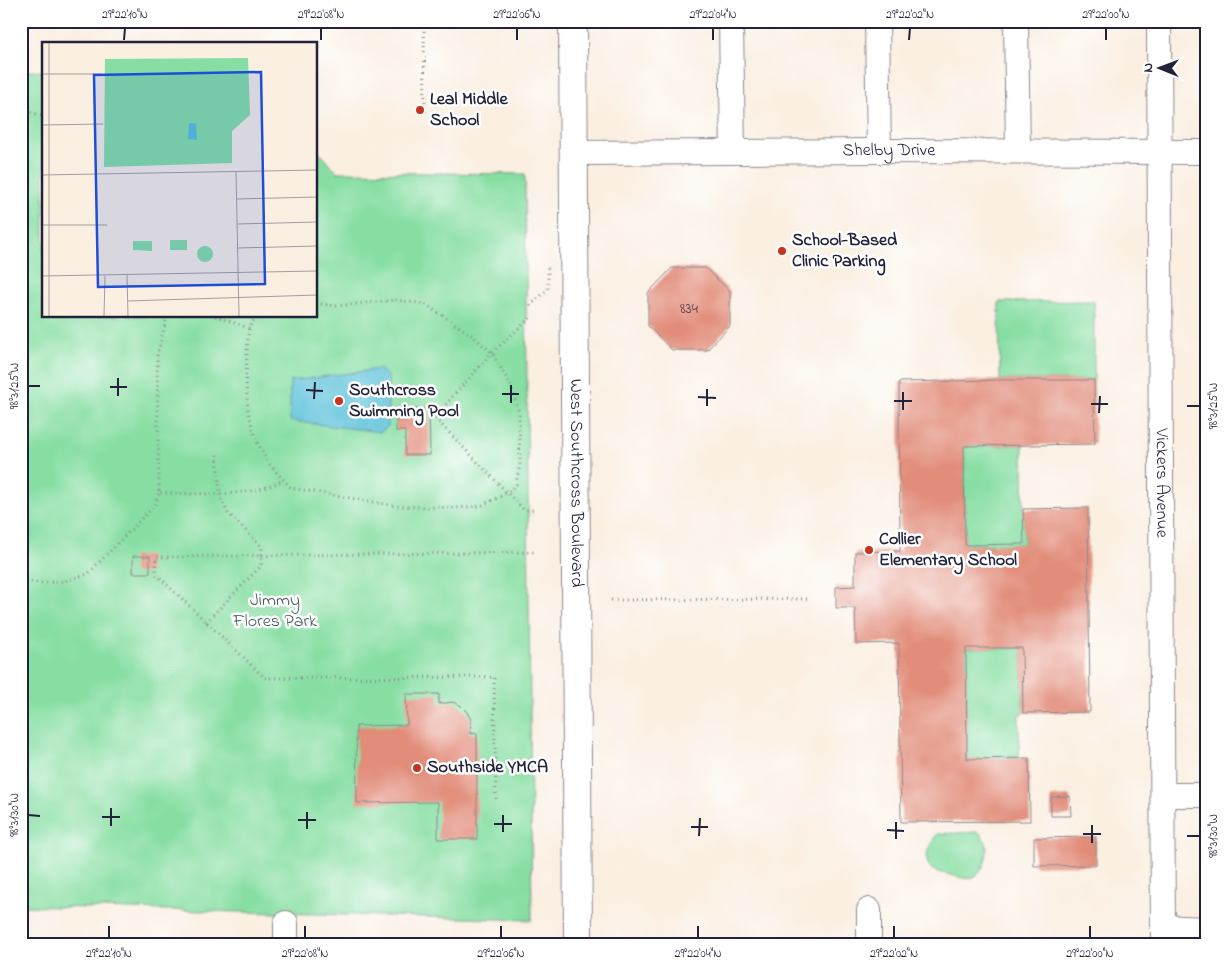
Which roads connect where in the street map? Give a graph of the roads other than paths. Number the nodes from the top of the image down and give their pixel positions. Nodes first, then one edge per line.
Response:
1 (573, 21) edge
2 (731, 21) edge
3 (877, 21) edge
4 (1016, 21) edge
5 (1158, 21) edge
6 (1158, 150) junction
7 (879, 151) junction
8 (1018, 151) junction
9 (733, 152) junction
10 (1206, 152) edge
11 (573, 153) junction
12 (1164, 795) junction
13 (1206, 795) edge
14 (869, 910) dead end
15 (1206, 929) edge
16 (1163, 936) edge
17 (578, 945) edge
18 (869, 945) edge

1 - 11 main road, West Southcross Boulevard
2 - 9 street
3 - 7 street
4 - 8 street
5 - 6 street, Vickers Avenue
6 - 8 street, Shelby Drive
6 - 10 street, Shelby Drive
6 - 12 street, Vickers Avenue
7 - 8 street, Shelby Drive
7 - 9 street, Shelby Drive
9 - 11 street, Shelby Drive
11 - 17 main road, West Southcross Boulevard
12 - 13 street
12 - 16 street, Vickers Avenue
14 - 18 street
15 - 16 street

